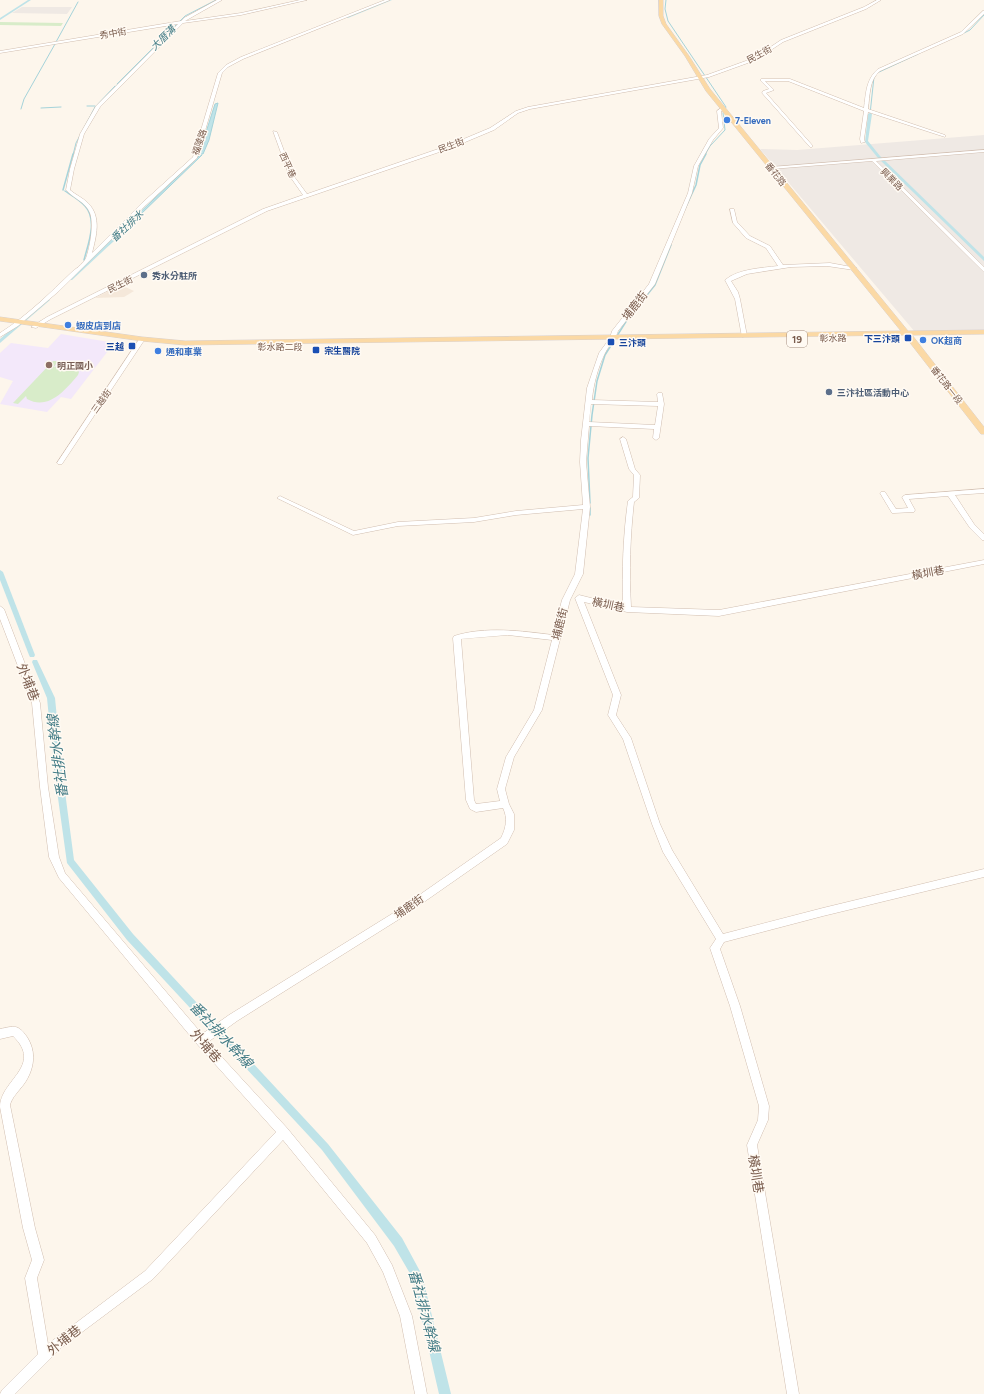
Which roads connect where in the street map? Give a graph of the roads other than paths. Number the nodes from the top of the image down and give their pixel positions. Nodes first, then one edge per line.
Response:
1 (220, 0) edge
2 (305, 0) edge
3 (388, 0) edge
4 (661, 0) edge
5 (879, 0) edge
6 (984, 12) edge
7 (984, 16) edge
8 (181, 22) junction
9 (0, 52) edge
10 (700, 77) junction
11 (722, 109) junction
12 (868, 111) junction
13 (275, 132) dead end
14 (868, 135) dead end
15 (943, 136) dead end
16 (864, 142) dead end
17 (810, 146) dead end
18 (984, 151) edge
19 (873, 160) junction
20 (771, 168) junction
21 (306, 196) junction
22 (732, 210) dead end
23 (88, 260) junction
24 (782, 268) junction
25 (854, 268) junction
26 (984, 270) edge
27 (0, 319) edge
28 (0, 322) edge
29 (20, 323) junction
30 (37, 325) junction
31 (984, 332) edge
32 (0, 335) edge
33 (909, 335) junction
34 (744, 336) junction
35 (984, 336) edge
36 (611, 340) junction
37 (140, 341) junction
38 (660, 394) dead end
39 (588, 402) junction
40 (661, 404) junction
41 (586, 424) junction
42 (657, 427) junction
43 (984, 432) edge
44 (656, 438) dead end
45 (623, 439) dead end
46 (60, 463) dead end
47 (984, 491) edge
48 (883, 493) dead end
49 (951, 495) junction
50 (280, 498) dead end
51 (586, 507) junction
52 (984, 538) edge
53 (984, 562) edge
54 (0, 609) edge
55 (627, 609) junction
56 (557, 638) junction
57 (505, 804) junction
58 (984, 873) edge
59 (721, 939) junction
60 (0, 1034) edge
61 (201, 1041) junction
62 (283, 1132) junction
63 (44, 1356) junction
64 (6, 1394) edge
65 (422, 1394) edge
66 (793, 1394) edge

1 - 8 street, 秀中街
2 - 8 street
3 - 23 street, 福陵路
4 - 10 main road, 番花路
5 - 10 street, 民生街
6 - 12 street
7 - 12 street
8 - 9 street, 秀中街
8 - 23 street
10 - 11 main road, 番花路
10 - 21 street, 民生街
11 - 20 main road, 番花路
11 - 36 street, 埔鹿街
12 - 14 street
12 - 15 street
12 - 16 street
12 - 17 street
13 - 21 street, 西平巷
18 - 19 street
19 - 20 street, 興業路
19 - 26 street, 興業路
20 - 25 main road, 番花路
21 - 30 street, 民生街
22 - 24 street
23 - 29 street, 福陵路
24 - 25 street
24 - 34 street
25 - 33 main road, 番花路
27 - 29 main road, 彰水路二段 / 19
28 - 29 main road, 彰水路二段 / 19
29 - 30 main road, 彰水路二段 / 19
29 - 32 street, 福陵路
30 - 37 main road, 彰水路二段 / 19
31 - 33 main road, 彰水路 / 19
33 - 34 main road, 彰水路 / 19
33 - 35 main road, 彰水路 / 19
33 - 36 main road, 彰水路 / 19
33 - 43 main road, 番花路一段
34 - 36 main road, 彰水路 / 19
36 - 37 main road, 彰水路二段 / 19
36 - 39 street, 埔鹿街
37 - 46 street, 三越街
38 - 40 street
39 - 40 street
39 - 41 street, 埔鹿街
40 - 42 street
41 - 42 street
41 - 51 street, 埔鹿街
42 - 44 street
45 - 55 street
47 - 49 street
48 - 49 street
49 - 52 street
50 - 51 street
51 - 56 street, 埔鹿街
53 - 55 street, 橫圳巷
54 - 61 street, 外埔巷
55 - 59 street, 橫圳巷
56 - 57 street, 埔鹿街
56 - 57 street
57 - 61 street, 埔鹿街
58 - 59 street
59 - 66 street, 橫圳巷
60 - 63 street
61 - 62 street, 外埔巷
62 - 63 street, 外埔巷
62 - 65 street
63 - 64 street, 外埔巷

